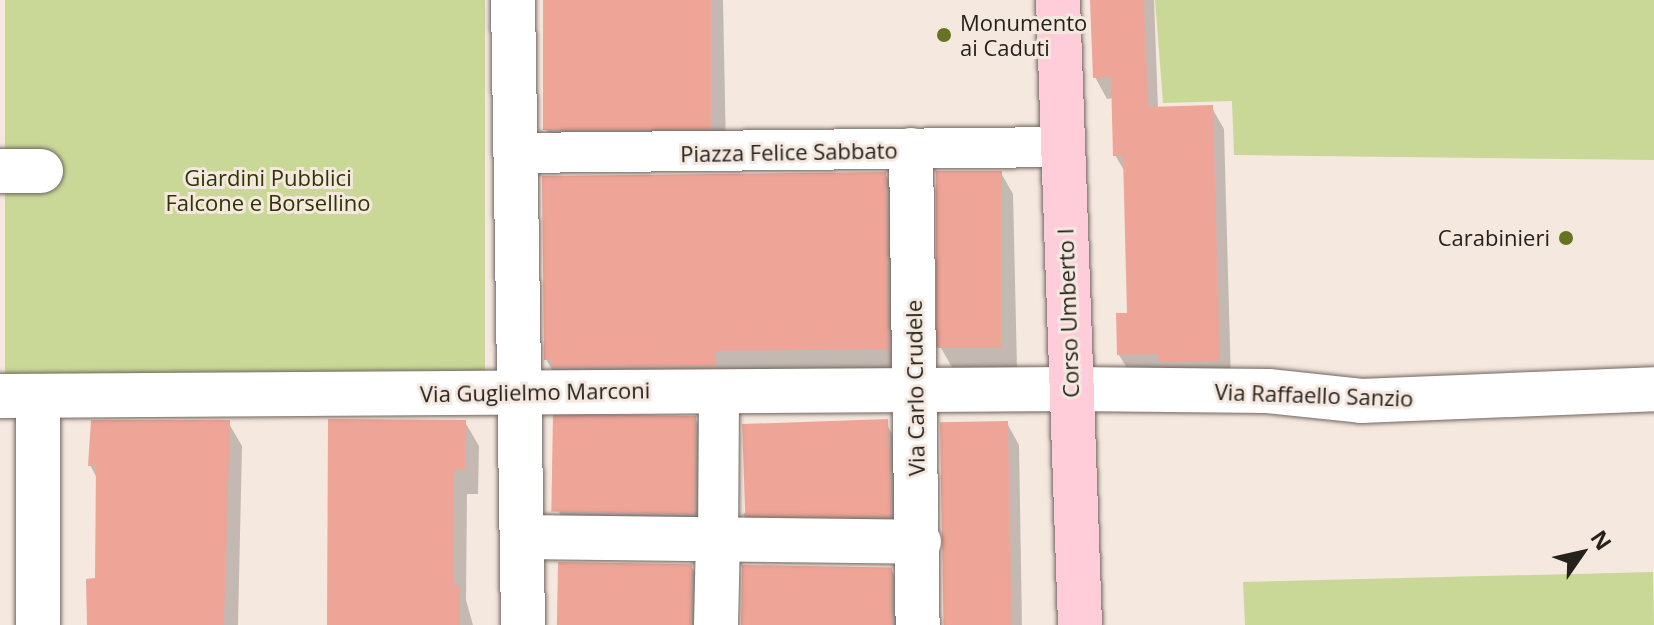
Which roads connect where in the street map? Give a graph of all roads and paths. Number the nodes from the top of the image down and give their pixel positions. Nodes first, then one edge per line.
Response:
1 (513, 0) edge
2 (1058, 0) edge
3 (1062, 147) junction
4 (911, 150) junction
5 (516, 153) junction
6 (915, 389) junction
7 (1070, 389) junction
8 (1654, 389) edge
9 (719, 391) junction
10 (521, 392) junction
11 (19, 396) edge
12 (522, 537) junction
13 (718, 539) junction
14 (919, 542) junction
15 (38, 625) edge
16 (523, 625) edge
17 (716, 625) edge
18 (918, 625) edge
19 (1080, 625) edge

1 - 5 street
2 - 3 main road, Corso Umberto I
3 - 4 street, Piazza Felice Sabbato
3 - 7 main road, Corso Umberto I
4 - 5 street, Piazza Felice Sabbato
4 - 6 street, Via Carlo Crudele
5 - 10 street
6 - 7 street, Via Guglielmo Marconi
6 - 9 street, Via Guglielmo Marconi
6 - 14 street, Via Carlo Crudele
7 - 8 street, Via Raffaello Sanzio
7 - 19 main road, Corso Umberto I
9 - 10 street, Via Guglielmo Marconi
9 - 13 street
10 - 11 street, Via Guglielmo Marconi
10 - 12 street
11 - 15 street
12 - 13 street
12 - 16 street
13 - 14 street
13 - 17 street
14 - 18 street, Via Carlo Crudele

